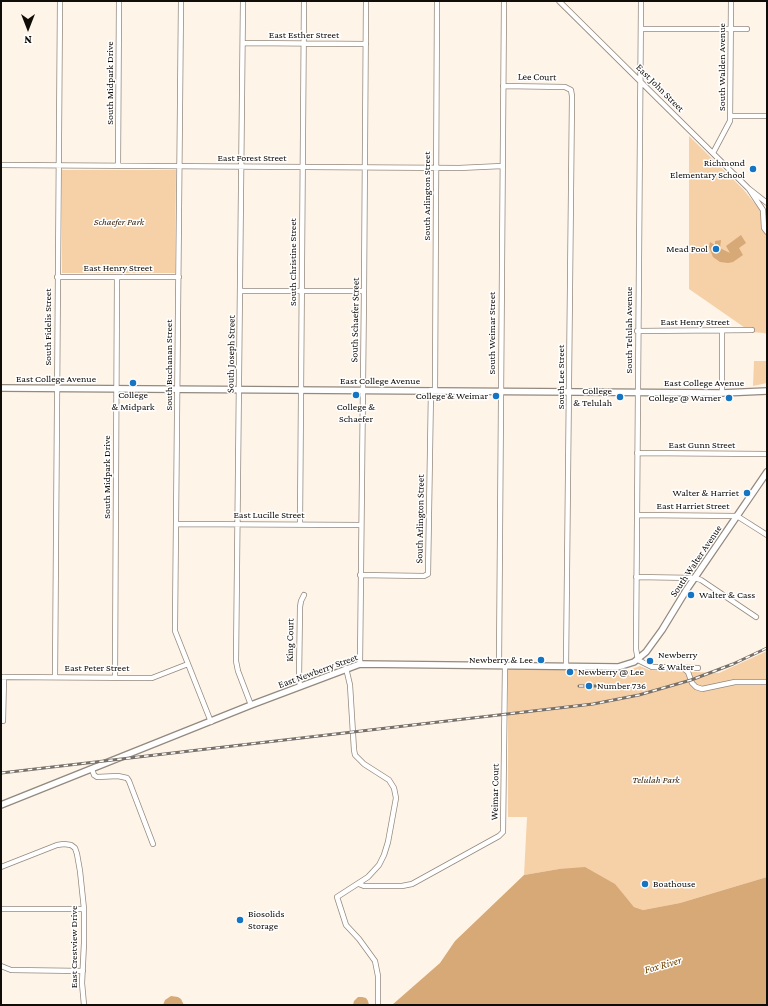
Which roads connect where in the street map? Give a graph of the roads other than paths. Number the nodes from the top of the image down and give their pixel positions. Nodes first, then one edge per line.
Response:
1 (60, 1) edge
2 (119, 1) edge
3 (181, 1) edge
4 (243, 1) edge
5 (304, 1) edge
6 (366, 1) edge
7 (437, 1) edge
8 (504, 1) edge
9 (559, 1) edge
10 (641, 1) edge
11 (731, 1) edge
12 (641, 29) junction
13 (731, 29) junction
14 (747, 29) dead end
15 (243, 43) junction
16 (304, 44) junction
17 (366, 44) junction
18 (640, 81) junction
19 (503, 86) junction
20 (570, 89) joint
21 (731, 116) junction
22 (767, 116) edge
23 (713, 153) junction
24 (1, 165) edge
25 (59, 166) junction
26 (118, 166) junction
27 (180, 166) junction
28 (241, 166) junction
29 (502, 166) junction
30 (303, 167) junction
31 (364, 167) junction
32 (436, 168) junction
33 (748, 188) junction
34 (767, 203) edge
35 (766, 219) edge
36 (767, 232) edge
37 (57, 277) junction
38 (117, 277) junction
39 (179, 277) junction
40 (302, 290) junction
41 (241, 291) junction
42 (364, 291) junction
43 (752, 330) dead end
44 (638, 331) junction
45 (722, 331) junction
46 (767, 387) edge
47 (1, 388) edge
48 (57, 388) junction
49 (116, 388) junction
50 (178, 389) junction
51 (240, 389) junction
52 (301, 389) junction
53 (363, 390) junction
54 (433, 390) junction
55 (501, 391) junction
56 (569, 391) junction
57 (759, 391) junction
58 (767, 391) edge
59 (638, 392) junction
60 (722, 393) junction
61 (637, 454) junction
62 (767, 454) edge
63 (767, 472) edge
64 (637, 515) junction
65 (737, 516) junction
66 (176, 524) junction
67 (238, 524) junction
68 (300, 524) junction
69 (361, 525) junction
70 (767, 535) edge
71 (360, 575) junction
72 (636, 577) junction
73 (695, 578) junction
74 (304, 595) dead end
75 (756, 617) dead end
76 (638, 660) junction
77 (188, 664) junction
78 (360, 664) junction
79 (502, 665) junction
80 (566, 666) junction
81 (683, 667) junction
82 (346, 668) junction
83 (698, 668) dead end
84 (2, 677) edge
85 (55, 677) junction
86 (115, 677) junction
87 (767, 682) edge
88 (300, 686) junction
89 (251, 705) junction
90 (3, 721) dead end
91 (211, 722) junction
92 (92, 770) junction
93 (1, 805) edge
94 (153, 844) dead end
95 (1, 867) edge
96 (359, 884) junction
97 (1, 909) edge
98 (84, 909) junction
99 (1, 966) edge
100 (83, 971) junction
101 (84, 1005) edge
102 (378, 1005) edge

1 - 25 street, South Fidelis Street
2 - 26 street, South Midpark Drive
3 - 27 street, South Buchanan Street
4 - 15 street, South Joseph Street
5 - 16 street, South Christine Street
6 - 17 street, South Schaefer Street
7 - 32 street, South Arlington Street
8 - 19 street, South Weimar Street
9 - 18 street, East John Street
10 - 12 street, South Telulah Avenue
11 - 13 street, South Walden Avenue
12 - 13 street
12 - 18 street, South Telulah Avenue
13 - 14 street
13 - 21 street, South Walden Avenue
15 - 16 street, East Esther Street
15 - 28 street, South Joseph Street
16 - 17 street, East Esther Street
16 - 30 street, South Christine Street
17 - 31 street, South Schaefer Street
18 - 23 street, East John Street
18 - 44 street, South Telulah Avenue
19 - 20 street, Lee Court
19 - 29 street, South Weimar Street
20 - 56 street, South Lee Street
21 - 22 street
21 - 23 street, South Walden Avenue
23 - 33 street, East John Street
24 - 25 street, East Forest Street
25 - 26 street, East Forest Street
25 - 37 street, South Fidelis Street
26 - 27 street, East Forest Street
27 - 28 street, East Forest Street
27 - 39 street, South Buchanan Street
28 - 30 street, East Forest Street
28 - 41 street, South Joseph Street
29 - 32 street, East Forest Street
29 - 55 street, South Weimar Street
30 - 31 street, East Forest Street
30 - 40 street, South Christine Street
31 - 32 street, East Forest Street
31 - 42 street, South Schaefer Street
32 - 54 street, South Arlington Street
33 - 34 street, East John Street
33 - 35 street, East John Street
35 - 36 street, East John Street
37 - 38 street, East Henry Street
37 - 48 street, South Fidelis Street
38 - 39 street, East Henry Street
38 - 49 street, South Midpark Drive
39 - 50 street, South Buchanan Street
40 - 41 street
40 - 42 street
40 - 52 street, South Christine Street
41 - 51 street, South Joseph Street
42 - 53 street, South Schaefer Street
43 - 45 street, East Henry Street
44 - 45 street, East Henry Street
44 - 59 street, South Telulah Avenue
45 - 60 street
46 - 57 main road, East College Avenue
47 - 48 main road, East College Avenue
48 - 49 main road, East College Avenue
48 - 85 street, South Fidelis Street
49 - 50 main road, East College Avenue
49 - 86 street, South Midpark Drive
50 - 51 main road, East College Avenue
50 - 66 street, South Buchanan Street
51 - 52 main road, East College Avenue
51 - 67 street, South Joseph Street
52 - 53 main road, East College Avenue
52 - 68 street, South Christine Street
53 - 54 main road, East College Avenue
53 - 69 street, South Schaefer Street
54 - 55 main road, East College Avenue
54 - 71 street, South Arlington Street
55 - 56 main road, East College Avenue
55 - 79 street, South Weimar Street
56 - 59 main road, East College Avenue
56 - 80 street, South Lee Street
57 - 58 main road, East College Avenue
57 - 60 main road, East College Avenue
59 - 60 main road, East College Avenue
59 - 61 street, South Telulah Avenue
61 - 62 street, East Gunn Street
61 - 64 street, South Telulah Avenue
63 - 65 main road, South Walter Avenue
64 - 65 street, East Harriet Street
64 - 72 street, South Telulah Avenue
65 - 70 street, East Harriet Street
65 - 73 main road, South Walter Avenue
66 - 67 street, East Lucille Street
66 - 77 street, South Buchanan Street
67 - 68 street, East Lucille Street
67 - 89 street, South Joseph Street
68 - 69 street, East Lucille Street
69 - 71 street, South Schaefer Street
71 - 78 street, South Schaefer Street
72 - 73 street
72 - 76 street, South Telulah Avenue
73 - 75 street
73 - 76 main road, South Walter Avenue
74 - 88 street, King Court
76 - 80 main road, East Newberry Street
76 - 81 street
77 - 86 street, East Peter Street
77 - 91 street, South Buchanan Street
78 - 79 main road, East Newberry Street
78 - 82 main road, East Newberry Street
79 - 80 main road, East Newberry Street
79 - 96 street, Weimar Court
81 - 83 street
81 - 87 street
82 - 88 main road, East Newberry Street
82 - 96 street
84 - 85 street, East Peter Street
84 - 90 street
85 - 86 street, East Peter Street
88 - 89 main road, East Newberry Street
89 - 91 main road, East Newberry Street
91 - 92 main road, East Newberry Street
92 - 93 main road, East Newberry Street
92 - 94 street
95 - 98 street, East Crestview Drive
96 - 102 street
97 - 98 street
98 - 100 street, East Crestview Drive
99 - 100 street
100 - 101 street, East Crestview Drive

